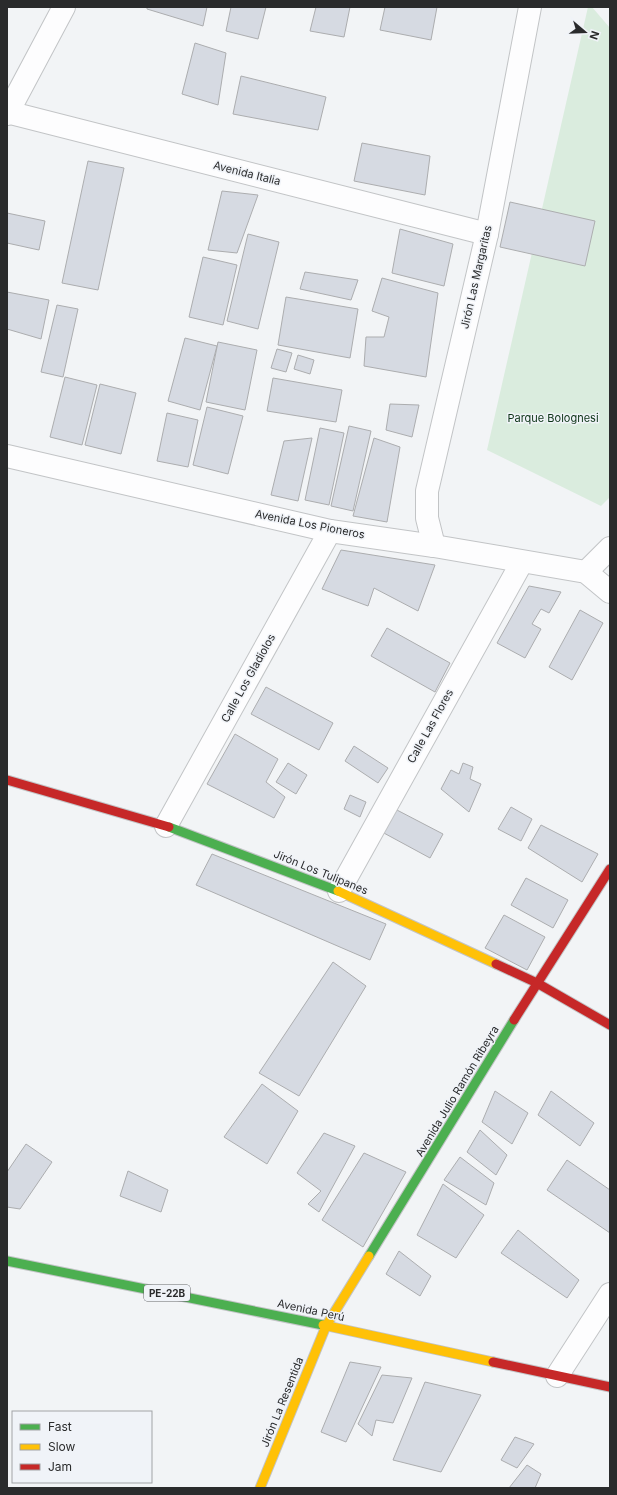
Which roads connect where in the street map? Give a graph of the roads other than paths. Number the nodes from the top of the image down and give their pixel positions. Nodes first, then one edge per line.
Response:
1 (64, 7) edge
2 (530, 7) edge
3 (7, 113) edge
4 (487, 234) junction
5 (7, 456) edge
6 (330, 531) junction
7 (434, 546) junction
8 (610, 548) edge
9 (522, 562) junction
10 (586, 572) junction
11 (610, 592) edge
12 (7, 780) edge
13 (166, 826) junction
14 (610, 869) edge
15 (339, 891) junction
16 (537, 983) junction
17 (610, 1025) edge
18 (7, 1261) edge
19 (610, 1294) edge
20 (326, 1326) junction
21 (557, 1376) junction
22 (610, 1387) edge
23 (260, 1488) edge

1 - 3 street
2 - 4 street, Jirón Las Margaritas
3 - 4 street, Avenida Italia
4 - 7 street, Jirón Las Margaritas
5 - 6 street, Avenida Los Pioneros
6 - 7 street, Avenida Los Pioneros
6 - 13 street, Calle Los Gladiolos
7 - 9 street, Avenida Los Pioneros
8 - 10 street
9 - 10 street, Avenida Los Pioneros
9 - 15 street, Calle Las Flores
10 - 11 street
12 - 13 main road, Jirón Los Tulipanes
13 - 15 main road, Jirón Los Tulipanes
14 - 16 main road, Avenida Julio Ramón Ribeyra
15 - 16 main road, Jirón Los Tulipanes
16 - 17 main road, Jirón Los Tulipanes
16 - 20 main road, Avenida Julio Ramón Ribeyra
18 - 20 main road, Avenida Perú / PE-22B
19 - 21 street
20 - 21 main road, Avenida Perú / PE-22B
20 - 23 main road, Jirón La Resentida
21 - 22 main road, Avenida Perú / PE-22B

